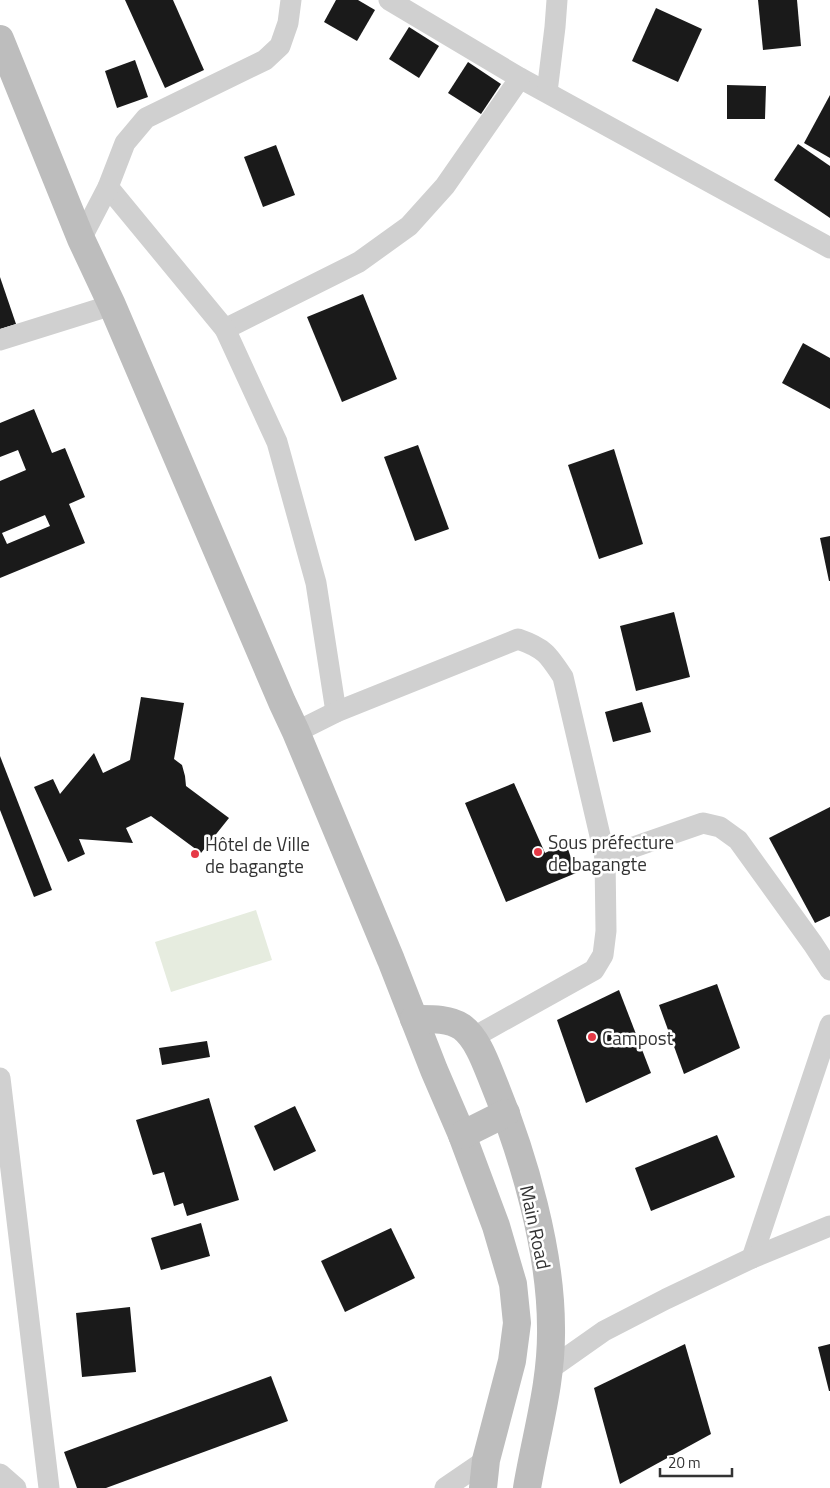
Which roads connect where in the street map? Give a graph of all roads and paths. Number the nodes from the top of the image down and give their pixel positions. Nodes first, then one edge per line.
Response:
1 (291, 0) edge
2 (389, 0) edge
3 (557, 0) edge
4 (0, 39) edge
5 (520, 78) junction
6 (547, 92) junction
7 (108, 187) junction
8 (81, 238) junction
9 (830, 248) edge
10 (112, 305) junction
11 (224, 329) junction
12 (0, 340) edge
13 (336, 712) junction
14 (296, 732) junction
15 (605, 857) junction
16 (830, 970) edge
17 (414, 1019) junction
18 (830, 1025) edge
19 (472, 1038) junction
20 (0, 1078) edge
21 (506, 1113) junction
22 (462, 1135) junction
23 (830, 1226) edge
24 (752, 1258) junction
25 (550, 1369) junction
26 (486, 1460) junction
27 (0, 1474) edge
28 (16, 1488) edge
29 (49, 1488) edge
30 (444, 1488) edge
31 (483, 1488) edge
32 (527, 1488) edge

1 - 7 street
2 - 5 street
3 - 6 street
4 - 8 street
5 - 6 street
5 - 11 street
6 - 9 street
7 - 8 street
7 - 11 street
8 - 10 street
10 - 12 street
10 - 14 street
11 - 13 street
13 - 14 street
13 - 15 street
14 - 17 street
15 - 16 street
15 - 19 street
17 - 19 street, Main Road
17 - 22 street
18 - 24 street
19 - 21 street, Main Road
20 - 29 street
21 - 22 street
21 - 25 street, Main Road
22 - 26 street
23 - 24 street
24 - 25 street
25 - 32 street, Main Road
26 - 30 street
26 - 31 street
27 - 28 street

